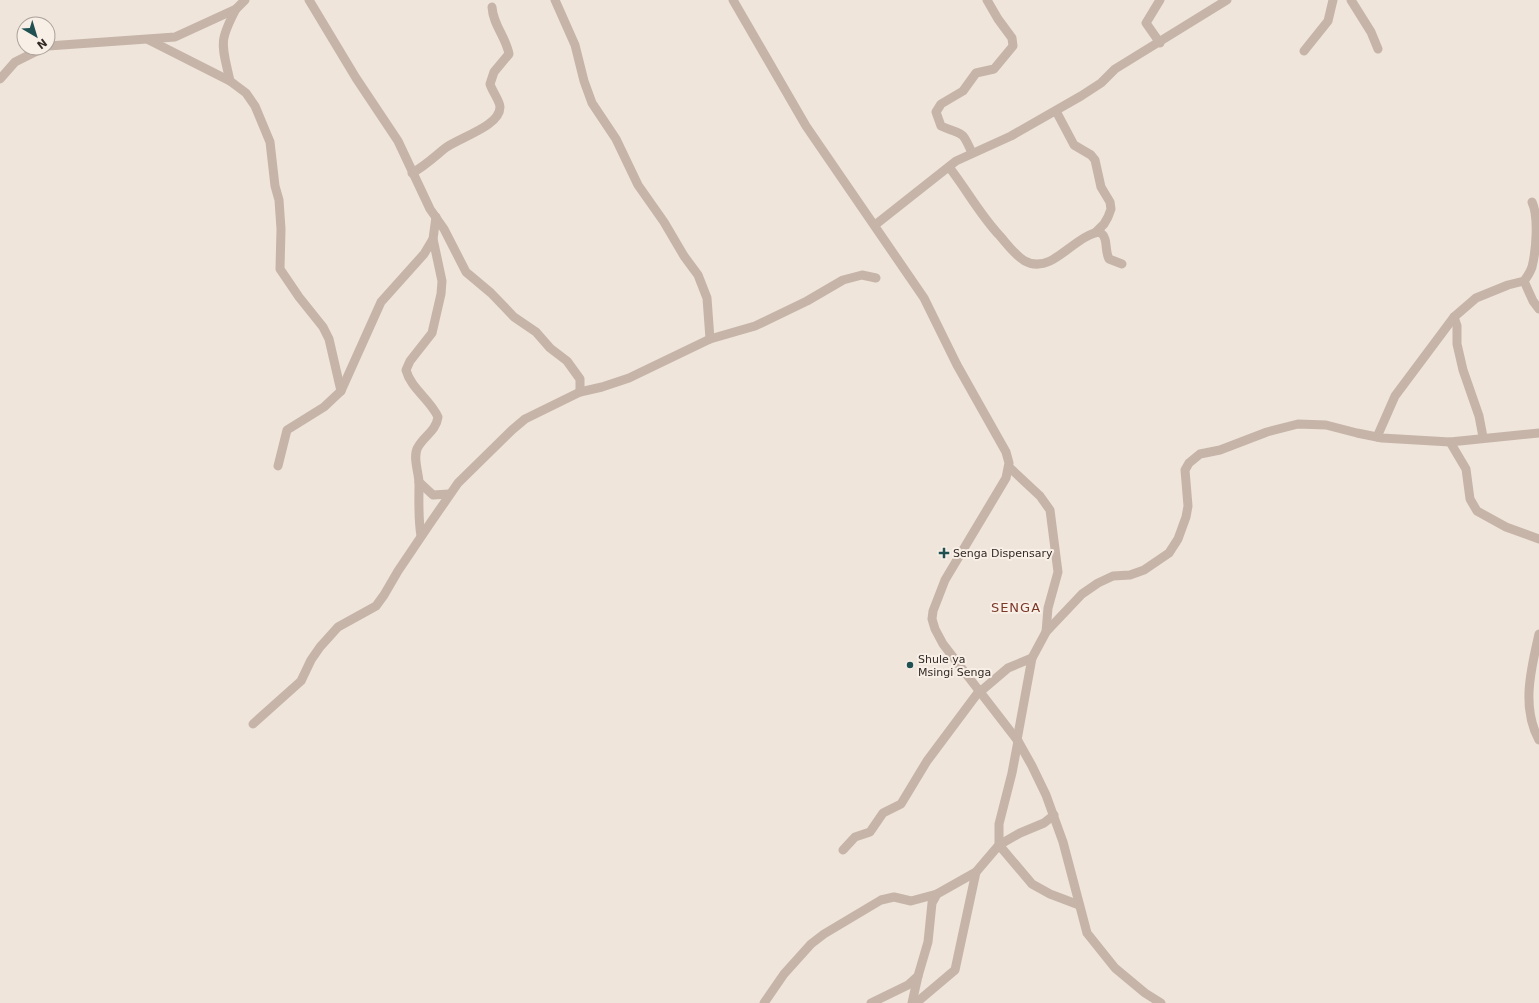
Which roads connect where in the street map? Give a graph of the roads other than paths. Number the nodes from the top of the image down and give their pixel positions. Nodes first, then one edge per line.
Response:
1 (245, 0) edge
2 (309, 0) edge
3 (555, 0) edge
4 (733, 0) edge
5 (987, 0) edge
6 (1160, 0) edge
7 (1227, 0) edge
8 (1333, 0) edge
9 (1351, 0) edge
10 (492, 7) dead end
11 (236, 9) junction
12 (149, 40) junction
13 (1160, 43) junction
14 (56, 46) edge
15 (1304, 50) dead end
16 (1378, 50) dead end
17 (27, 56) edge
18 (0, 79) edge
19 (230, 81) junction
20 (1056, 111) junction
21 (972, 153) junction
22 (949, 167) junction
23 (412, 173) junction
24 (1532, 202) dead end
25 (436, 217) junction
26 (875, 225) junction
27 (1096, 232) junction
28 (433, 239) junction
29 (1122, 264) dead end
30 (876, 278) dead end
31 (1524, 281) junction
32 (1539, 309) edge
33 (1454, 317) junction
34 (710, 339) junction
35 (341, 391) junction
36 (580, 392) junction
37 (1539, 433) edge
38 (1377, 437) junction
39 (1483, 437) junction
40 (1450, 442) junction
41 (278, 466) dead end
42 (1009, 467) junction
43 (419, 482) junction
44 (449, 494) junction
45 (439, 496) junction
46 (418, 502) junction
47 (421, 536) junction
48 (1539, 539) edge
49 (1046, 632) junction
50 (1539, 634) edge
51 (1032, 658) junction
52 (980, 691) junction
53 (253, 724) dead end
54 (1539, 740) edge
55 (1018, 741) junction
56 (1054, 815) junction
57 (999, 845) junction
58 (843, 850) dead end
59 (976, 872) junction
60 (936, 894) junction
61 (1079, 905) junction
62 (918, 976) junction
63 (764, 1003) edge
64 (871, 1003) edge
65 (912, 1003) edge
66 (916, 1003) edge
67 (1161, 1003) edge

1 - 11 street
2 - 23 street
3 - 34 street
4 - 26 street
5 - 21 street
6 - 13 street
7 - 13 street
8 - 15 street
9 - 16 street
10 - 23 street
11 - 12 street
11 - 19 street
12 - 14 street
12 - 19 street
13 - 20 street
17 - 18 street
19 - 35 street
20 - 21 street
20 - 27 street
21 - 22 street
22 - 26 street
22 - 27 street
23 - 25 street
24 - 31 street
25 - 28 street
25 - 36 street
26 - 42 street
27 - 29 street
28 - 35 street
28 - 43 street
30 - 34 street
31 - 32 street
31 - 33 street
33 - 38 street
33 - 39 street
34 - 36 street
35 - 41 street
36 - 44 street
37 - 39 street
38 - 40 street
38 - 49 street
39 - 40 street
40 - 48 street
42 - 49 street
42 - 52 street
43 - 45 street
43 - 46 street
44 - 45 street
44 - 47 street
45 - 46 street
46 - 47 street
47 - 53 street
49 - 51 street
50 - 54 street
51 - 52 street
51 - 55 street
52 - 55 street
52 - 58 street
55 - 56 street
55 - 57 street
56 - 57 street
56 - 61 street
57 - 59 street
57 - 61 street
59 - 60 street
59 - 66 street
60 - 62 street
60 - 63 street
61 - 67 street
62 - 64 street
62 - 65 street

